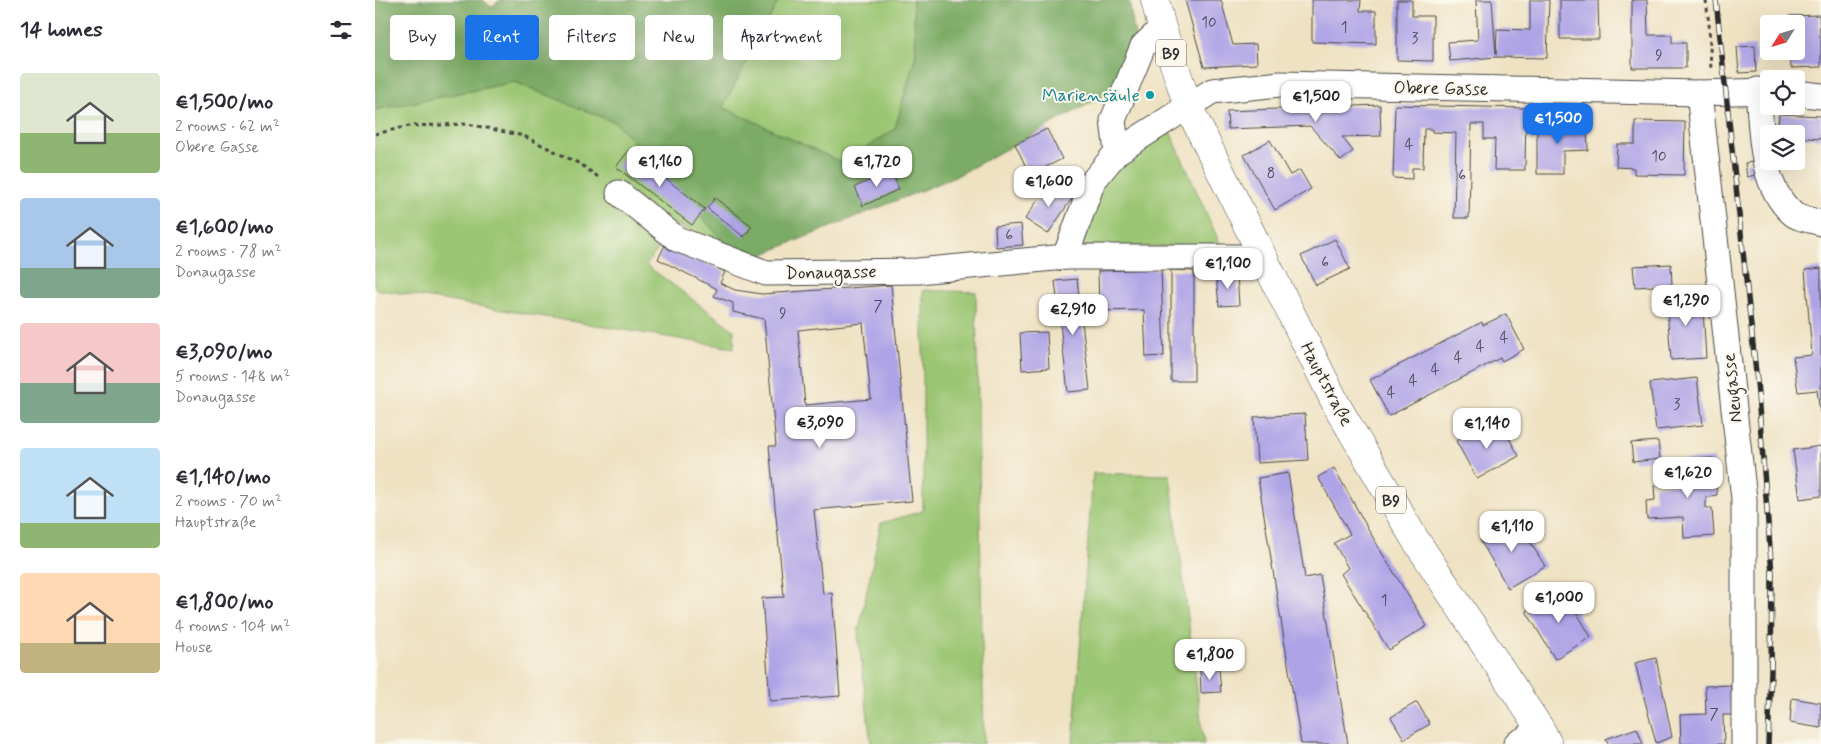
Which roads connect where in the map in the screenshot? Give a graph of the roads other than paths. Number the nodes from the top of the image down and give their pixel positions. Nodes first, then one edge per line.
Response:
1 (1155, 0) edge
2 (1162, 28) junction
3 (1760, 91) edge
4 (1703, 93) junction
5 (1805, 95) edge
6 (1821, 96) edge
7 (1189, 106) junction
8 (1764, 115) edge
9 (1117, 152) junction
10 (619, 193) road end
11 (1821, 222) edge
12 (1065, 257) junction
13 (1262, 257) junction
14 (1544, 737) edge
15 (1516, 744) edge
16 (1743, 744) edge

1 - 2 main road, Hauptstraße / B9
2 - 7 main road, Hauptstraße / B9
2 - 9 street
3 - 4 street, Obere Gasse
4 - 7 street, Obere Gasse
4 - 16 street, Neugasse
5 - 6 street
7 - 9 street
7 - 13 main road, Hauptstraße / B9
8 - 11 street, Obere Gasse
9 - 12 street
10 - 12 street, Donaugasse
12 - 13 street, Donaugasse
13 - 14 main road, Hauptstraße / B9
14 - 15 street

